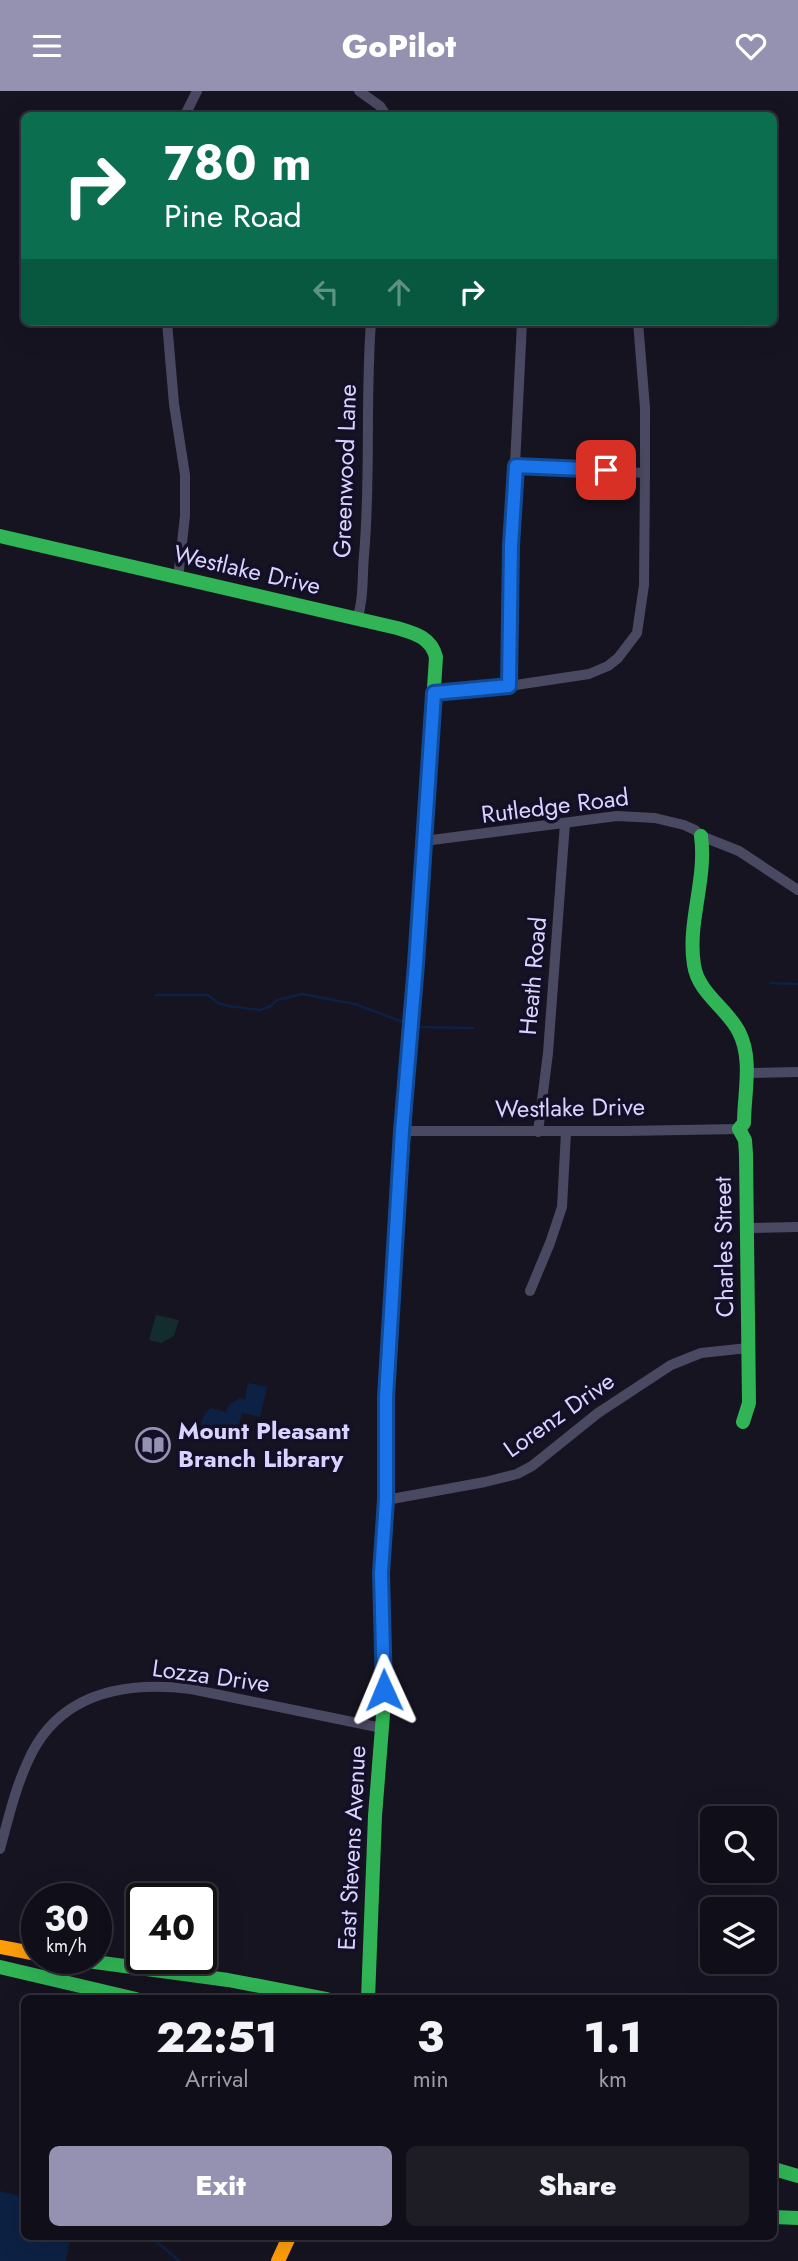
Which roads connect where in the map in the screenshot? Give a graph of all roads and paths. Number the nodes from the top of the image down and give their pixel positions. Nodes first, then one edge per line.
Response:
1 (197, 91) edge
2 (359, 91) edge
3 (186, 112) edge
4 (384, 112) edge
5 (167, 326) edge
6 (371, 326) edge
7 (522, 326) edge
8 (638, 326) edge
9 (516, 466) junction
10 (645, 473) junction
11 (0, 536) edge
12 (177, 578) junction
13 (357, 620) junction
14 (509, 686) junction
15 (434, 693) junction
16 (565, 823) junction
17 (701, 836) junction
18 (424, 841) junction
19 (798, 890) edge
20 (798, 1072) edge
21 (747, 1073) junction
22 (739, 1129) junction
23 (402, 1131) junction
24 (538, 1132) junction
25 (566, 1132) junction
26 (798, 1227) edge
27 (747, 1228) junction
28 (530, 1291) dead end
29 (748, 1347) junction
30 (743, 1422) dead end
31 (386, 1500) junction
32 (382, 1728) junction
33 (0, 1849) edge
34 (0, 1947) edge
35 (21, 1951) edge
36 (112, 1964) edge
37 (0, 1967) edge
38 (119, 1995) edge
39 (306, 1995) edge
40 (368, 1995) edge
41 (777, 2170) edge
42 (798, 2176) edge
43 (777, 2217) edge
44 (798, 2218) edge
45 (288, 2240) edge
46 (278, 2261) edge

1 - 3 street
2 - 4 street
5 - 12 street
6 - 13 street, Greenwood Lane
7 - 9 street
8 - 10 street
9 - 10 street
9 - 14 street
10 - 14 street
11 - 12 street, Westlake Drive
12 - 13 street, Westlake Drive
13 - 15 street, Westlake Drive
14 - 15 street
15 - 18 street, East Stevens Avenue
16 - 17 street, Rutledge Road
16 - 18 street, Rutledge Road
16 - 24 street, Heath Road
17 - 19 street, Rutledge Road
17 - 21 street, Charles Street
18 - 23 street, East Stevens Avenue
20 - 21 street
21 - 22 street, Charles Street
22 - 25 street, Westlake Drive
22 - 27 street, Charles Street
23 - 24 street, Westlake Drive
23 - 31 street, East Stevens Avenue
24 - 25 street, Westlake Drive
25 - 28 street
26 - 27 street
27 - 29 street, Charles Street
29 - 30 street, Charles Street
29 - 31 street, Lorenz Drive
31 - 32 street, East Stevens Avenue
32 - 33 street, Lozza Drive
32 - 40 street, East Stevens Avenue
34 - 35 street
36 - 39 street
37 - 38 street
41 - 42 street
43 - 44 street
45 - 46 street

